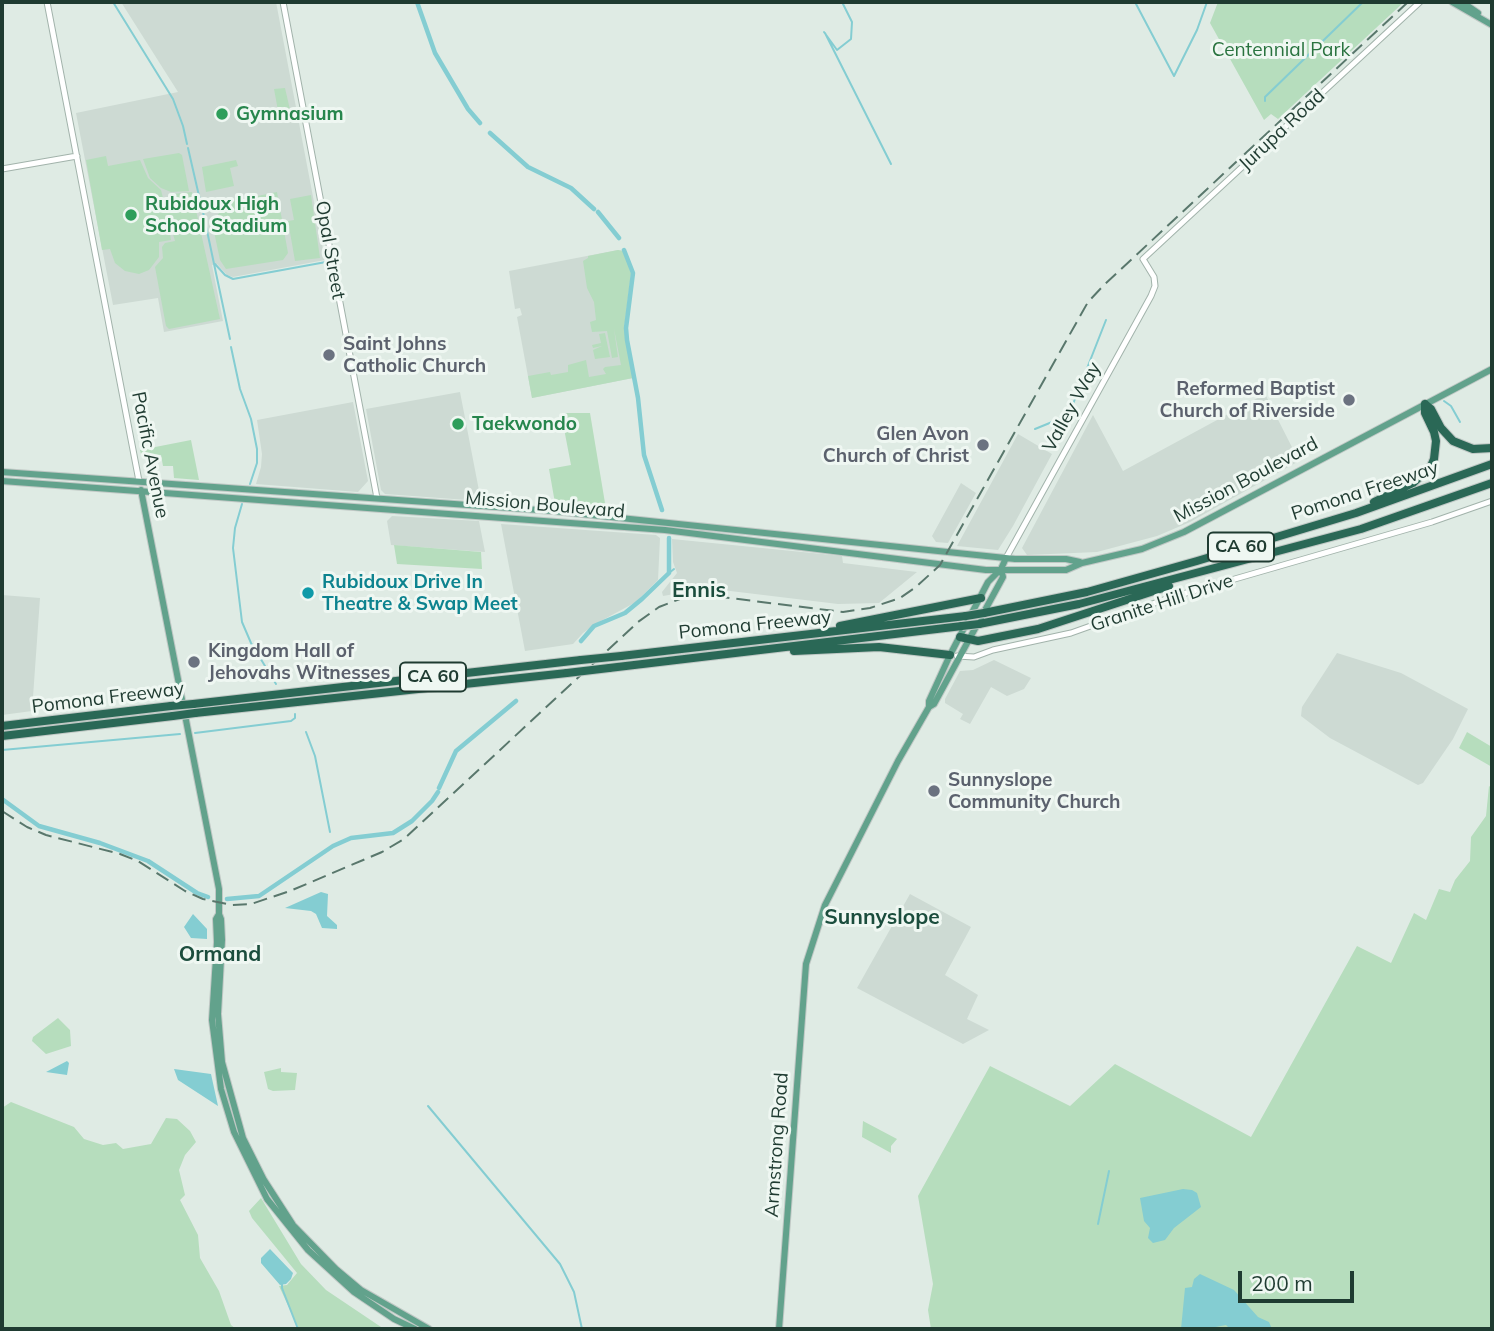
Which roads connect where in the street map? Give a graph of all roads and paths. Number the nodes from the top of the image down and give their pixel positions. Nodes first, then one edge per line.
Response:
1 (47, 2) edge
2 (283, 2) edge
3 (1420, 2) edge
4 (1452, 2) edge
5 (1462, 2) edge
6 (1483, 20) junction
7 (1492, 25) edge
8 (76, 156) junction
9 (2, 169) edge
10 (1143, 259) joint
11 (1492, 369) edge
12 (1424, 404) junction
13 (1492, 448) edge
14 (1492, 464) edge
15 (2, 472) edge
16 (2, 481) edge
17 (139, 481) junction
18 (1492, 483) edge
19 (141, 491) junction
20 (377, 498) junction
21 (1492, 501) edge
22 (1356, 513) junction
23 (666, 521) junction
24 (665, 530) junction
25 (1006, 558) junction
26 (1083, 563) junction
27 (1001, 569) junction
28 (1215, 569) junction
29 (981, 598) junction
30 (963, 638) junction
31 (777, 639) junction
32 (774, 649) junction
33 (954, 656) junction
34 (2, 726) edge
35 (2, 736) edge
36 (219, 914) junction
37 (806, 964) joint
38 (415, 1329) edge
39 (429, 1329) edge
40 (779, 1329) edge

1 - 8 street, Pacific Avenue
2 - 20 street, Opal Street
3 - 10 street, Jurupa Road
4 - 6 main road
5 - 6 main road
6 - 7 main road
8 - 9 street
8 - 17 street, Pacific Avenue
10 - 25 street, Valley Way
11 - 12 main road, Mission Boulevard
12 - 13 highway
12 - 22 highway
12 - 26 main road, Mission Boulevard
14 - 22 highway, Pomona Freeway / CA 60
15 - 17 main road, Mission Boulevard
16 - 19 main road, Mission Boulevard
17 - 19 main road, Pacific Avenue
17 - 20 main road, Mission Boulevard
18 - 28 highway, Pomona Freeway / CA 60
19 - 24 main road, Mission Boulevard
19 - 36 main road, Pacific Avenue
20 - 23 main road, Mission Boulevard
21 - 33 street, Granite Hill Drive
22 - 31 highway, Pomona Freeway / CA 60, bridge
23 - 24 main road
23 - 25 main road, Mission Boulevard
24 - 27 main road, Mission Boulevard
25 - 26 main road, Mission Boulevard
25 - 27 main road, Valley Way
26 - 27 main road, Mission Boulevard
27 - 29 main road, Valley Way
27 - 30 main road, Valley Way
28 - 30 highway
28 - 32 highway, Pomona Freeway / CA 60, bridge
29 - 30 main road, Valley Way
29 - 31 highway
30 - 33 main road, Valley Way
31 - 34 highway, Pomona Freeway / CA 60, bridge
32 - 33 highway
32 - 35 highway, Pomona Freeway / CA 60, bridge
33 - 37 main road, Valley Way
36 - 38 main road
36 - 39 main road
37 - 40 main road, Armstrong Road

